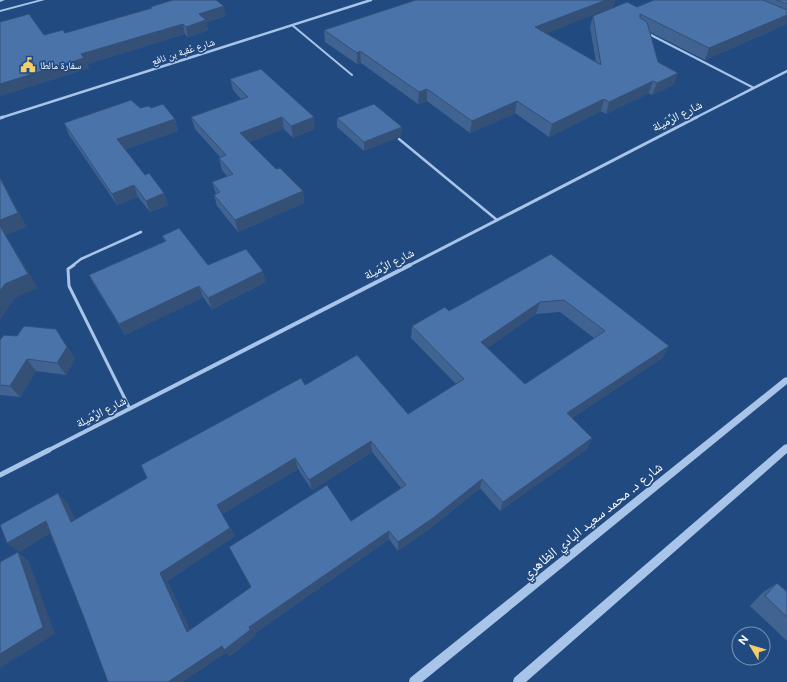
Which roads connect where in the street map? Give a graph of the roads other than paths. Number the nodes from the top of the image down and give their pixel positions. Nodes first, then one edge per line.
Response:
1 (3, 0) edge
2 (43, 0) edge
3 (372, 0) edge
4 (0, 1) edge
5 (0, 11) edge
6 (292, 25) junction
7 (645, 32) edge
8 (787, 71) edge
9 (352, 74) dead end
10 (754, 88) junction
11 (0, 118) edge
12 (399, 139) edge
13 (497, 220) junction
14 (141, 232) dead end
15 (787, 380) edge
16 (130, 409) junction
17 (787, 448) edge
18 (0, 475) edge
19 (414, 682) edge
20 (518, 682) edge

1 - 4 street
2 - 5 street
3 - 6 street, شارع عُقبة بن نافع
6 - 9 lane
6 - 11 street, شارع عُقبة بن نافع
7 - 10 lane
8 - 10 street, شارع الرِّمَيلة
10 - 13 street, شارع الرِّمَيلة
12 - 13 lane
13 - 16 street, شارع الرِّمَيلة
14 - 16 lane
15 - 19 street, شارع د. محمد سعيد البادي الظاهري
16 - 18 street, شارع الرِّمَيلة
17 - 20 street

